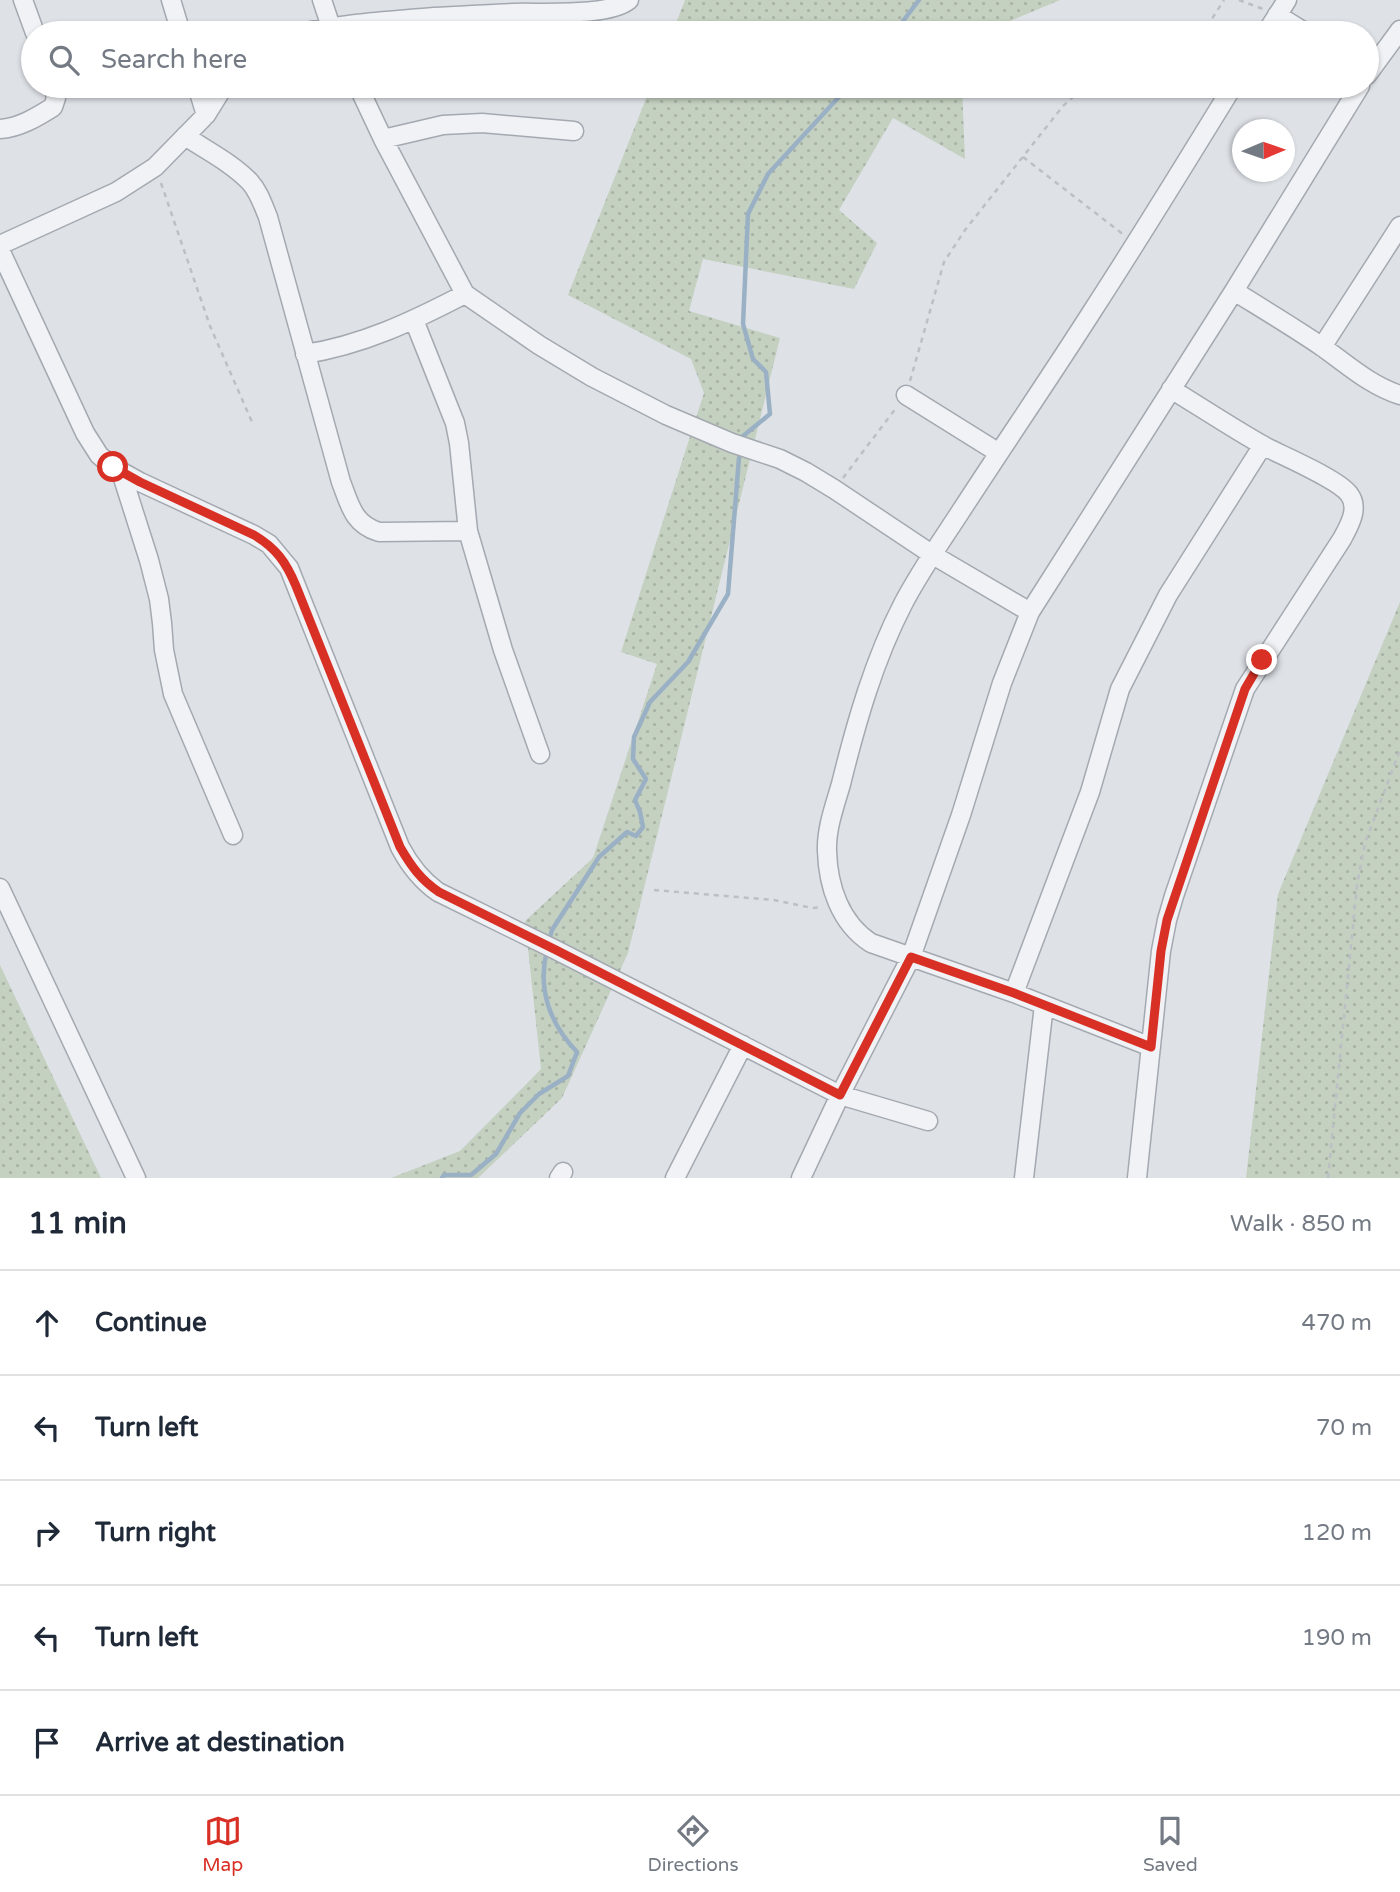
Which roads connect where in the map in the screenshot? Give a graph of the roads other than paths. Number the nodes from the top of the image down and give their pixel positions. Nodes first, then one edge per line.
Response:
1 (23, 0) edge
2 (171, 0) edge
3 (322, 0) edge
4 (629, 0) edge
5 (1282, 8) edge
6 (31, 21) edge
7 (177, 21) edge
8 (329, 21) edge
9 (414, 21) edge
10 (1295, 21) edge
11 (1400, 30) edge
12 (1379, 58) edge
13 (56, 98) edge
14 (201, 98) edge
15 (216, 98) edge
16 (364, 98) edge
17 (1226, 98) edge
18 (1352, 98) edge
19 (206, 114) junction
20 (0, 129) edge
21 (573, 131) dead end
22 (184, 136) junction
23 (383, 139) junction
24 (1400, 226) edge
25 (0, 245) edge
26 (0, 250) edge
27 (1234, 291) junction
28 (465, 294) junction
29 (414, 320) junction
30 (1322, 347) junction
31 (305, 354) junction
32 (1171, 389) junction
33 (906, 395) road end
34 (1400, 395) edge
35 (1263, 446) junction
36 (999, 453) junction
37 (121, 472) junction
38 (468, 531) junction
39 (933, 555) junction
40 (1030, 612) junction
41 (540, 754) dead end
42 (233, 835) dead end
43 (0, 888) edge
44 (911, 957) junction
45 (1014, 993) junction
46 (1044, 1005) junction
47 (743, 1045) junction
48 (1151, 1047) junction
49 (840, 1095) junction
50 (928, 1121) dead end
51 (136, 1178) edge
52 (675, 1178) edge
53 (801, 1178) edge
54 (1024, 1178) edge
55 (1137, 1178) edge

1 - 6 street
2 - 7 street
3 - 8 street
4 - 9 street
5 - 10 street
11 - 12 street
13 - 20 street
14 - 19 street
15 - 19 street
16 - 23 street
17 - 36 street
18 - 27 street
19 - 22 street
21 - 23 street
22 - 25 street
22 - 31 street
23 - 28 street
24 - 30 street
26 - 37 street
27 - 30 street
27 - 32 street
28 - 29 street
28 - 39 street
29 - 31 street
29 - 38 street
30 - 34 street
31 - 38 street
32 - 35 street
32 - 40 street
33 - 36 street
35 - 45 street
35 - 48 street
36 - 39 street
37 - 42 street
37 - 47 street
38 - 41 street
39 - 40 street
39 - 44 street
40 - 44 street
43 - 51 street
44 - 45 street
44 - 49 street
45 - 46 street
46 - 48 street
46 - 54 street
47 - 49 street
47 - 52 street
48 - 55 street
49 - 50 street
49 - 53 street

